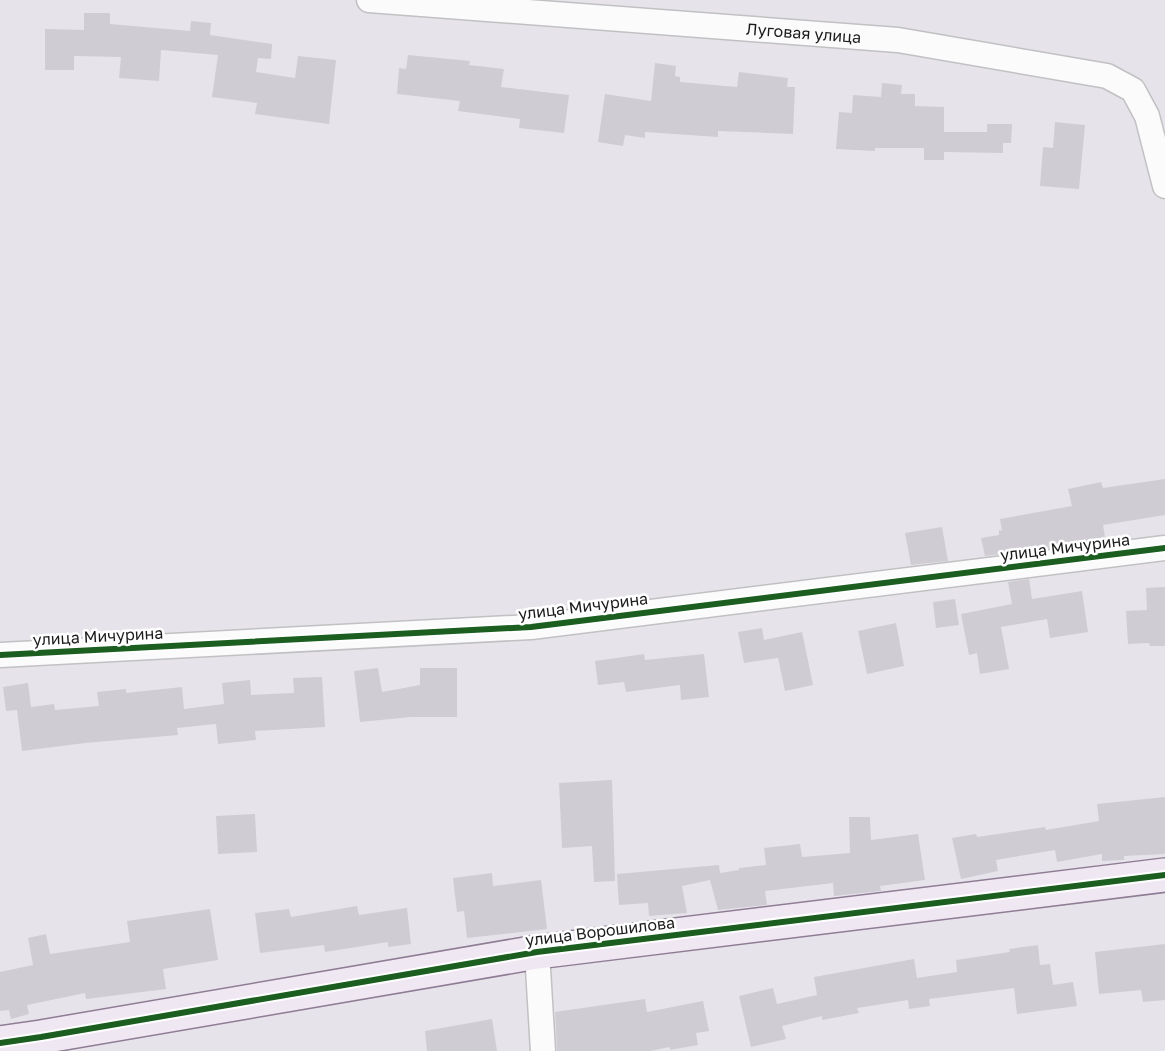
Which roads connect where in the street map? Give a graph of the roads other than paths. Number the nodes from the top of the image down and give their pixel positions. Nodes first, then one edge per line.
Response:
1 (369, 0) edge
2 (1165, 186) edge
3 (1165, 548) edge
4 (0, 655) edge
5 (1165, 875) edge
6 (537, 952) junction
7 (0, 1042) edge
8 (29, 1044) edge
9 (543, 1051) edge

1 - 2 street, Луговая улица
3 - 4 street, улица Мичурина
5 - 6 street, улица Ворошилова
6 - 8 street, улица Ворошилова
6 - 9 street
7 - 8 street, улица Ворошилова

